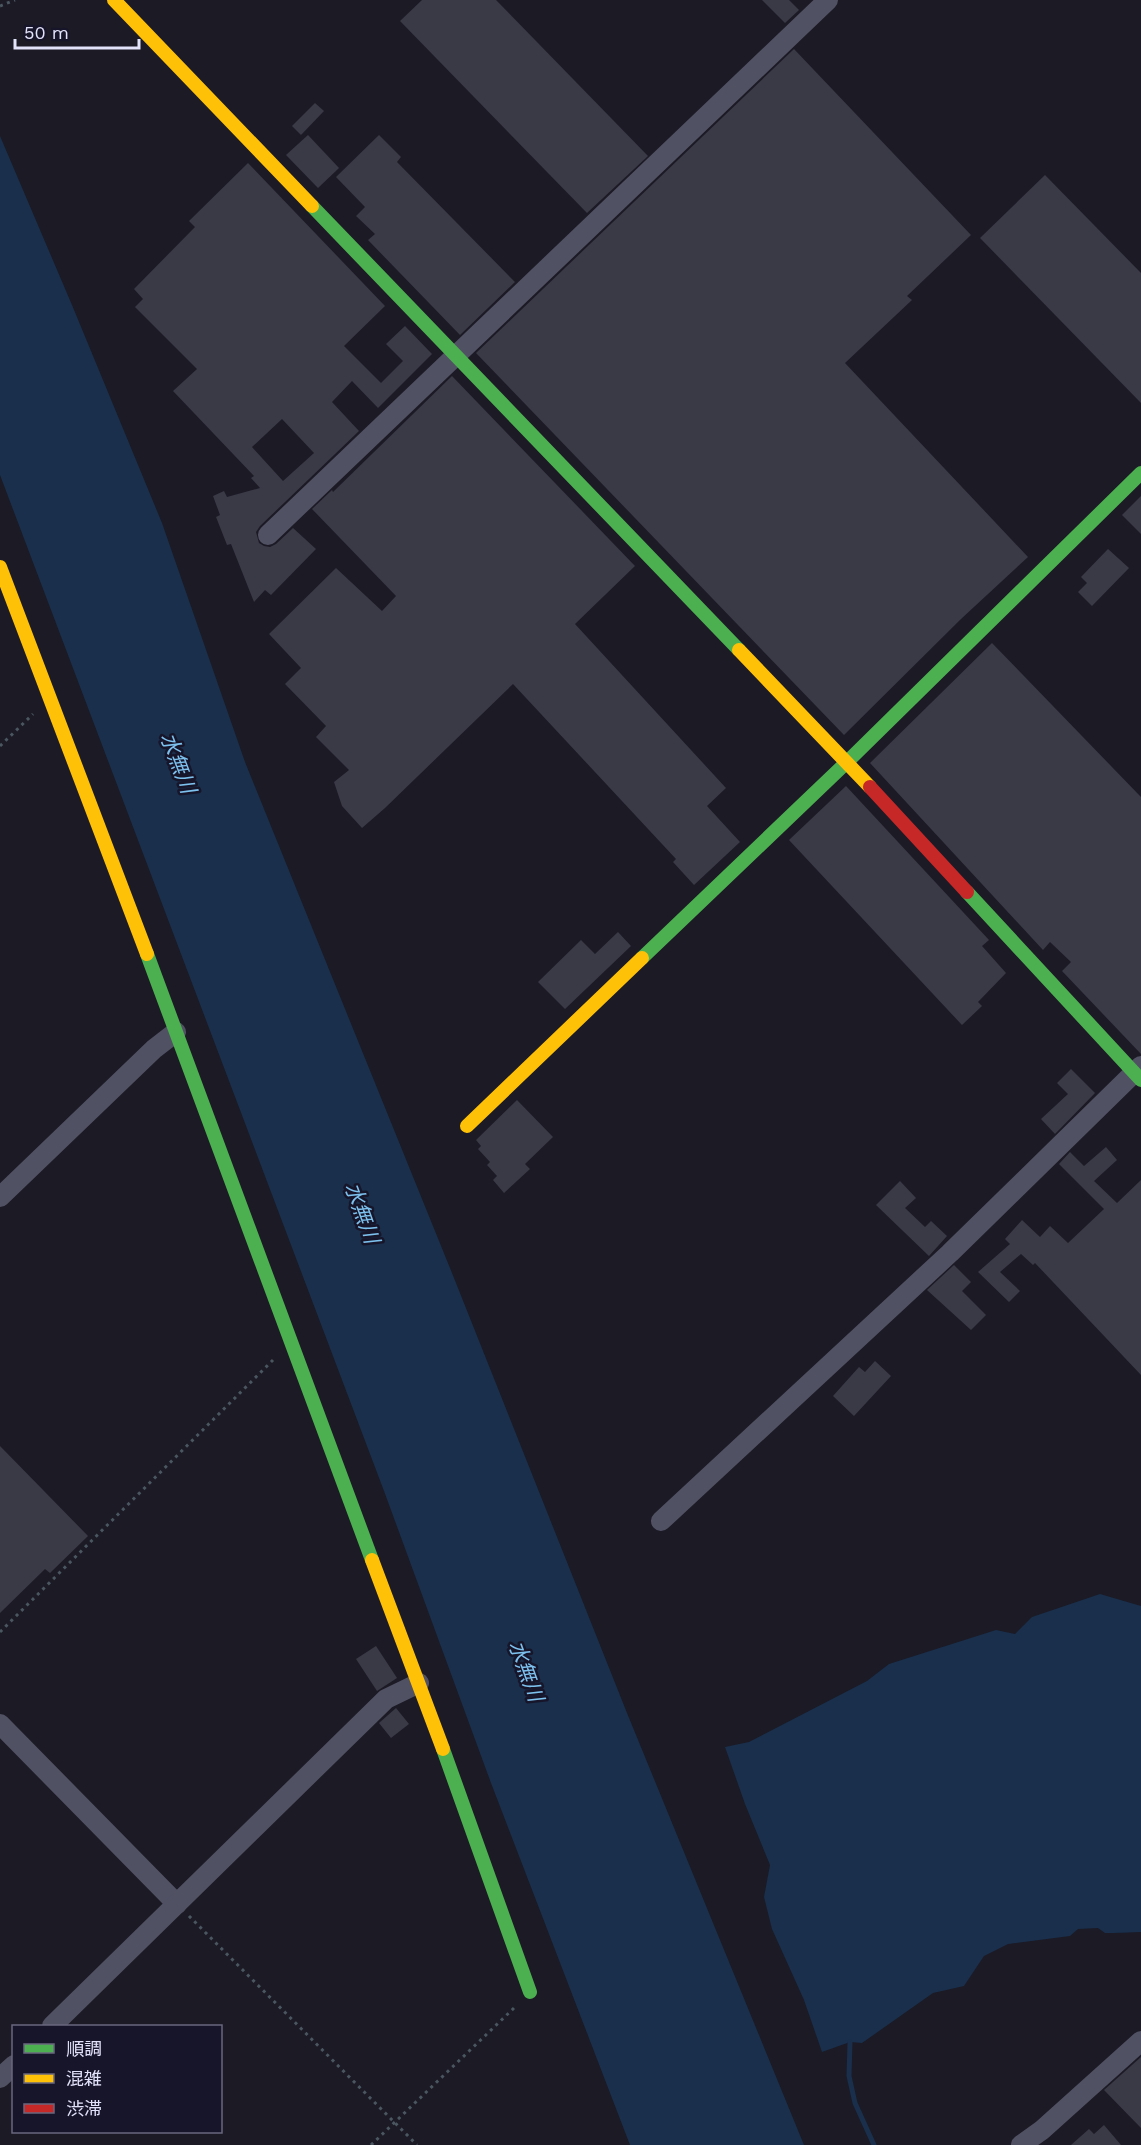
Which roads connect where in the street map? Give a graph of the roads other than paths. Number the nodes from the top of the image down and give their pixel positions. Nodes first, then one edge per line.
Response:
1 (114, 0) edge
2 (828, 0) edge
3 (457, 355) junction
4 (1141, 473) edge
5 (268, 535) dead end
6 (0, 567) edge
7 (847, 762) junction
8 (176, 1032) junction
9 (1139, 1073) edge
10 (467, 1126) dead end
11 (0, 1197) edge
12 (661, 1521) dead end
13 (419, 1683) junction
14 (0, 1724) edge
15 (177, 1904) junction
16 (530, 1992) road end
17 (53, 2025) edge
18 (1141, 2041) edge
19 (12, 2067) edge
20 (0, 2078) edge
21 (1021, 2145) edge

1 - 3 street
2 - 3 street
3 - 5 street
3 - 7 street
4 - 7 street
6 - 8 street
7 - 9 street
7 - 10 street
8 - 11 street
8 - 13 street
9 - 12 street
13 - 15 street
13 - 16 street
14 - 15 street
15 - 17 street
18 - 21 street
19 - 20 street

